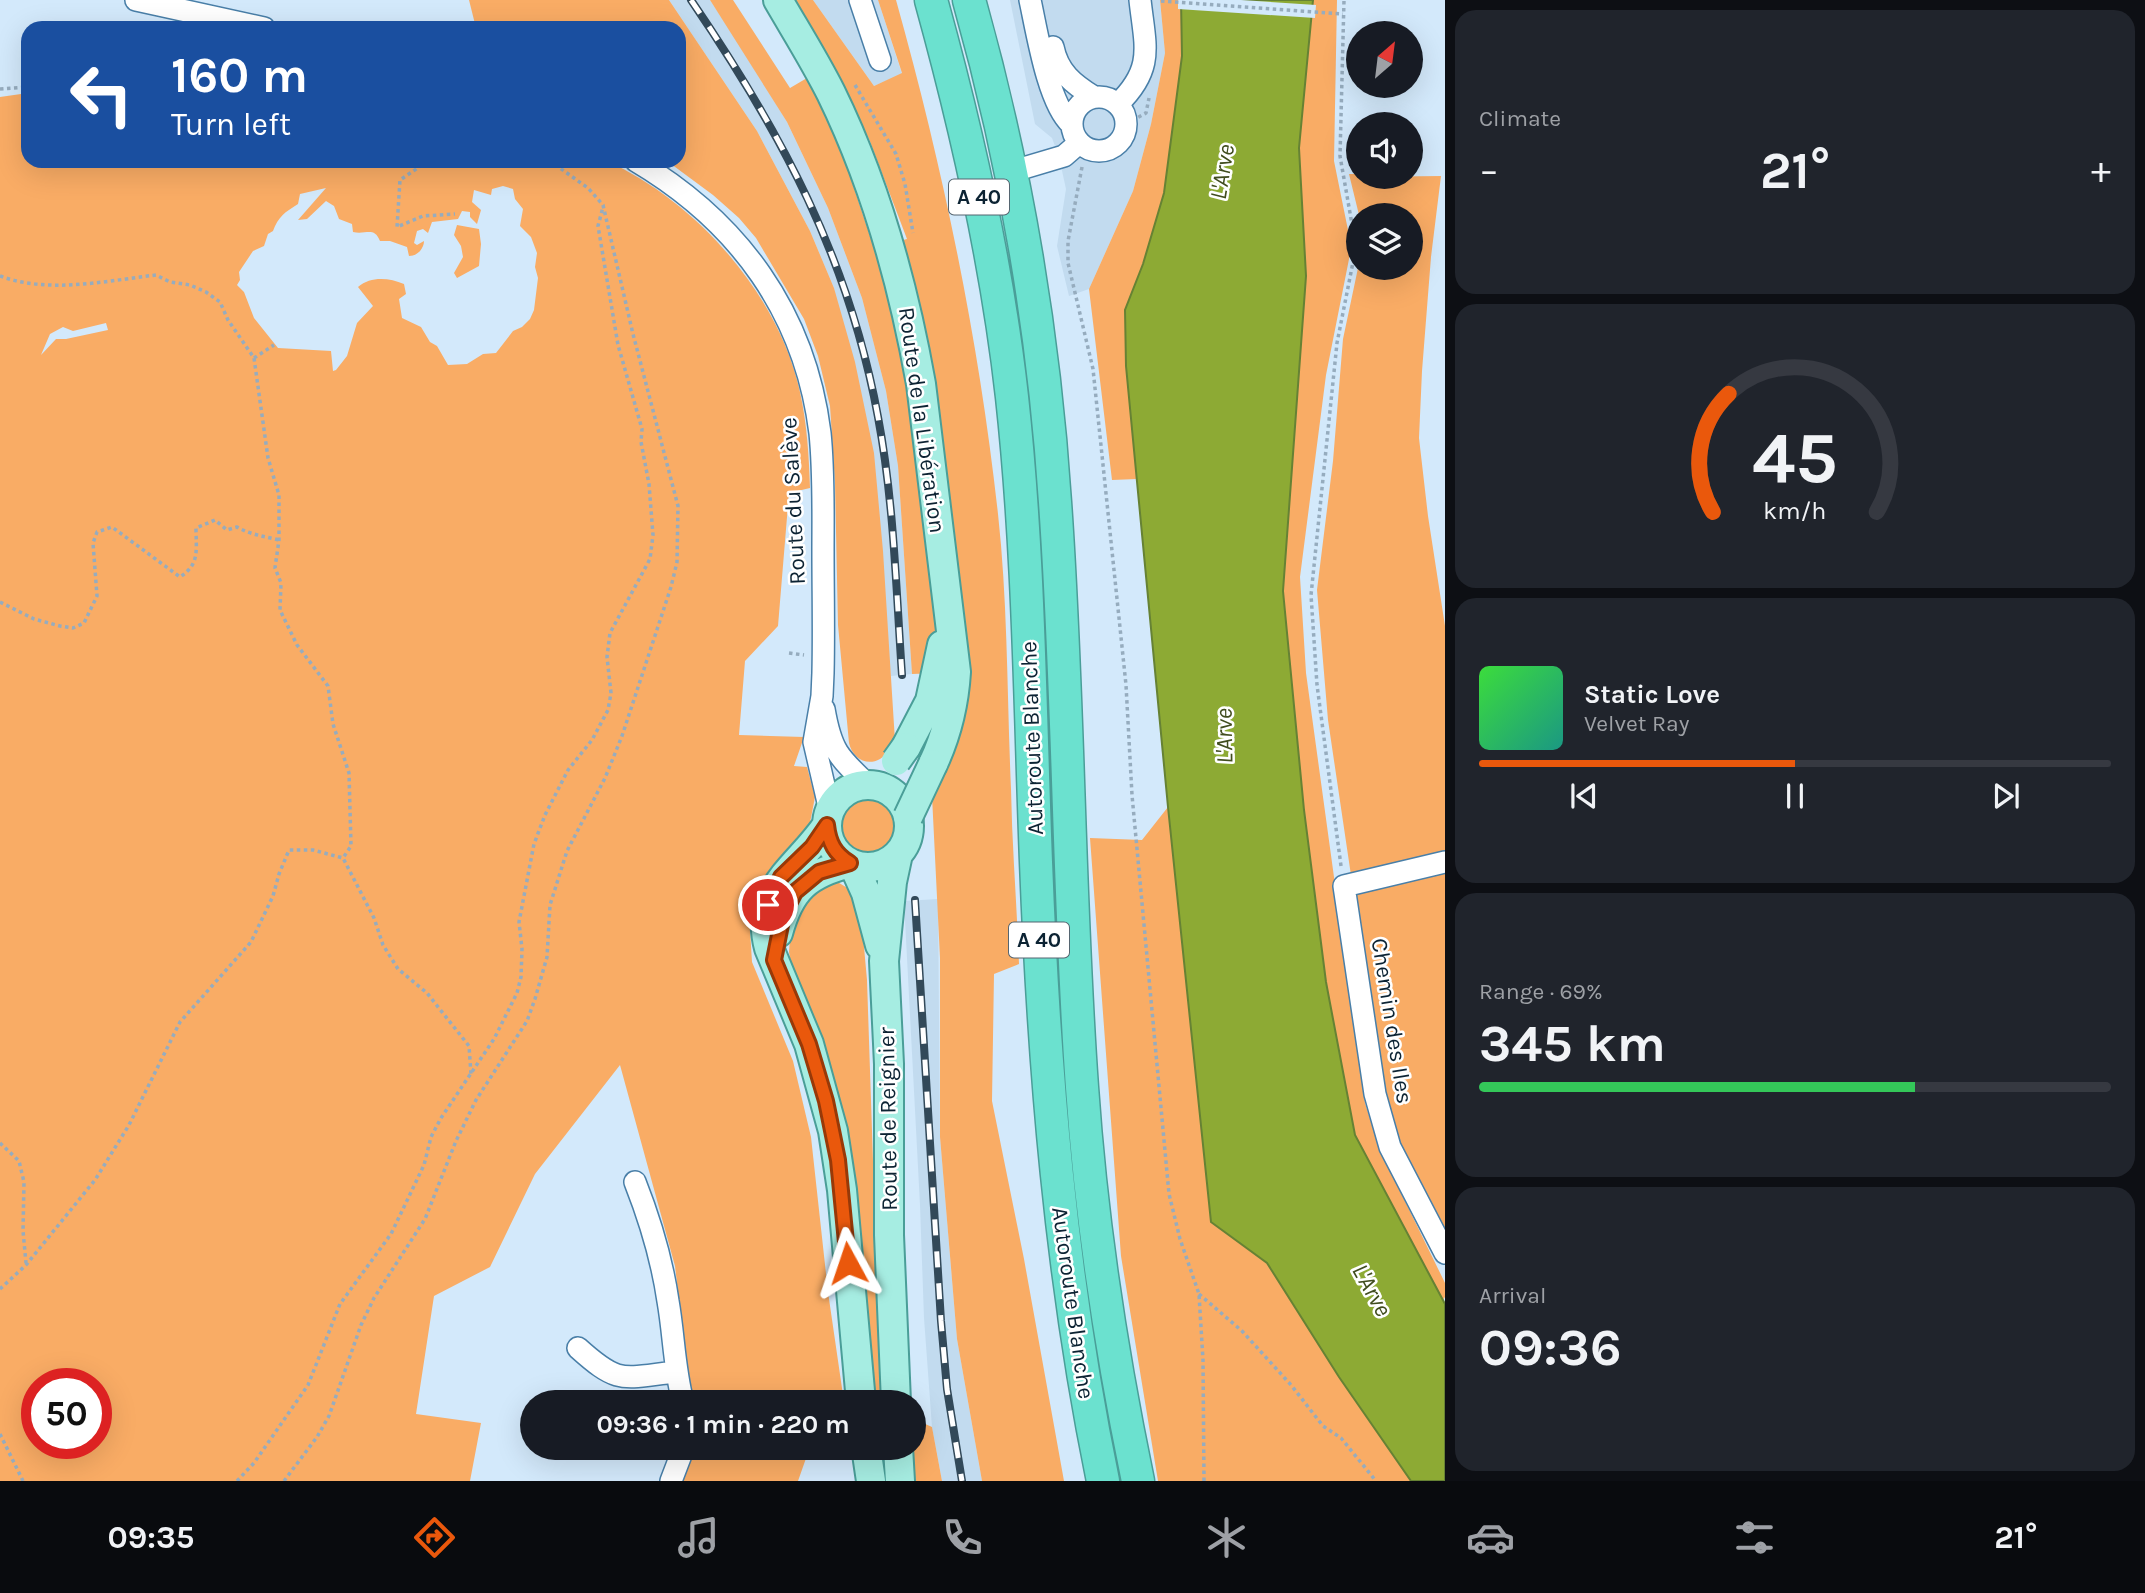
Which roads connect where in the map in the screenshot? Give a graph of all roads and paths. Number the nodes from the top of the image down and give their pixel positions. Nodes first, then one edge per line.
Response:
1 (136, 0) edge
2 (778, 0) edge
3 (860, 0) edge
4 (931, 0) edge
5 (969, 0) edge
6 (978, 0) edge
7 (1030, 0) edge
8 (1042, 0) edge
9 (1344, 0) edge
10 (1150, 1) edge
11 (1343, 13) junction
12 (232, 21) edge
13 (880, 60) dead end
14 (21, 88) edge
15 (0, 89) edge
16 (1094, 97) junction
17 (1118, 104) junction
18 (1079, 139) junction
19 (1008, 162) junction
20 (418, 168) edge
21 (560, 168) edge
22 (646, 168) edge
23 (603, 205) junction
24 (455, 214) dead end
25 (0, 276) edge
26 (274, 345) dead end
27 (254, 358) junction
28 (279, 540) junction
29 (0, 602) edge
30 (948, 614) junction
31 (789, 653) dead end
32 (806, 655) dead end
33 (822, 696) junction
34 (869, 785) junction
35 (903, 808) junction
36 (828, 818) junction
37 (900, 852) junction
38 (343, 858) junction
39 (1445, 862) edge
40 (851, 864) junction
41 (1344, 886) junction
42 (774, 960) junction
43 (884, 961) junction
44 (471, 1076) junction
45 (0, 1143) edge
46 (635, 1182) dead end
47 (1445, 1253) edge
48 (26, 1265) junction
49 (0, 1289) edge
50 (1199, 1294) junction
51 (578, 1348) dead end
52 (675, 1372) junction
53 (680, 1390) edge
54 (860, 1390) edge
55 (895, 1390) edge
56 (0, 1434) edge
57 (679, 1460) edge
58 (868, 1460) edge
59 (899, 1460) edge
60 (23, 1481) edge
61 (237, 1481) edge
62 (284, 1481) edge
63 (671, 1481) edge
64 (871, 1481) edge
65 (900, 1481) edge
66 (1103, 1481) edge
67 (1138, 1481) edge
68 (1204, 1481) edge
69 (1376, 1481) edge

1 - 12 street
2 - 30 main road, Route de la Libération
3 - 13 street
4 - 66 highway, Autoroute Blanche / A 40
5 - 19 highway, Autoroute Blanche / A 40
6 - 19 highway
7 - 18 street
8 - 16 street
9 - 11 path
10 - 11 path
10 - 17 street
11 - 41 path
14 - 15 path
16 - 17 street
16 - 18 street
17 - 18 street
18 - 19 street
18 - 50 path
19 - 67 highway, Autoroute Blanche / A 40
20 - 24 path
21 - 23 path
22 - 33 street, Route du Salève
23 - 44 path
23 - 62 path
25 - 27 path
26 - 27 path
27 - 28 path
28 - 29 path
28 - 38 path
30 - 34 main road, Route de la Libération, bridge
30 - 35 main road, Route de la Libération, bridge
31 - 32 path
33 - 34 street, Route du Salève
33 - 36 street, Route du Salève
34 - 35 main road
34 - 36 main road
35 - 37 main road
36 - 40 main road
36 - 42 main road
37 - 40 main road
37 - 43 main road, Route de Reignier
38 - 44 path
38 - 48 path
39 - 41 street
40 - 42 main road
40 - 43 main road, Route de Reignier
41 - 47 street, Chemin des Iles
42 - 54 main road
43 - 55 main road, Route de Reignier
44 - 61 path
45 - 48 path
46 - 52 street
48 - 49 path
50 - 68 path
50 - 69 path
51 - 52 street
52 - 53 street
56 - 60 path
57 - 63 street
58 - 64 main road
59 - 65 main road

